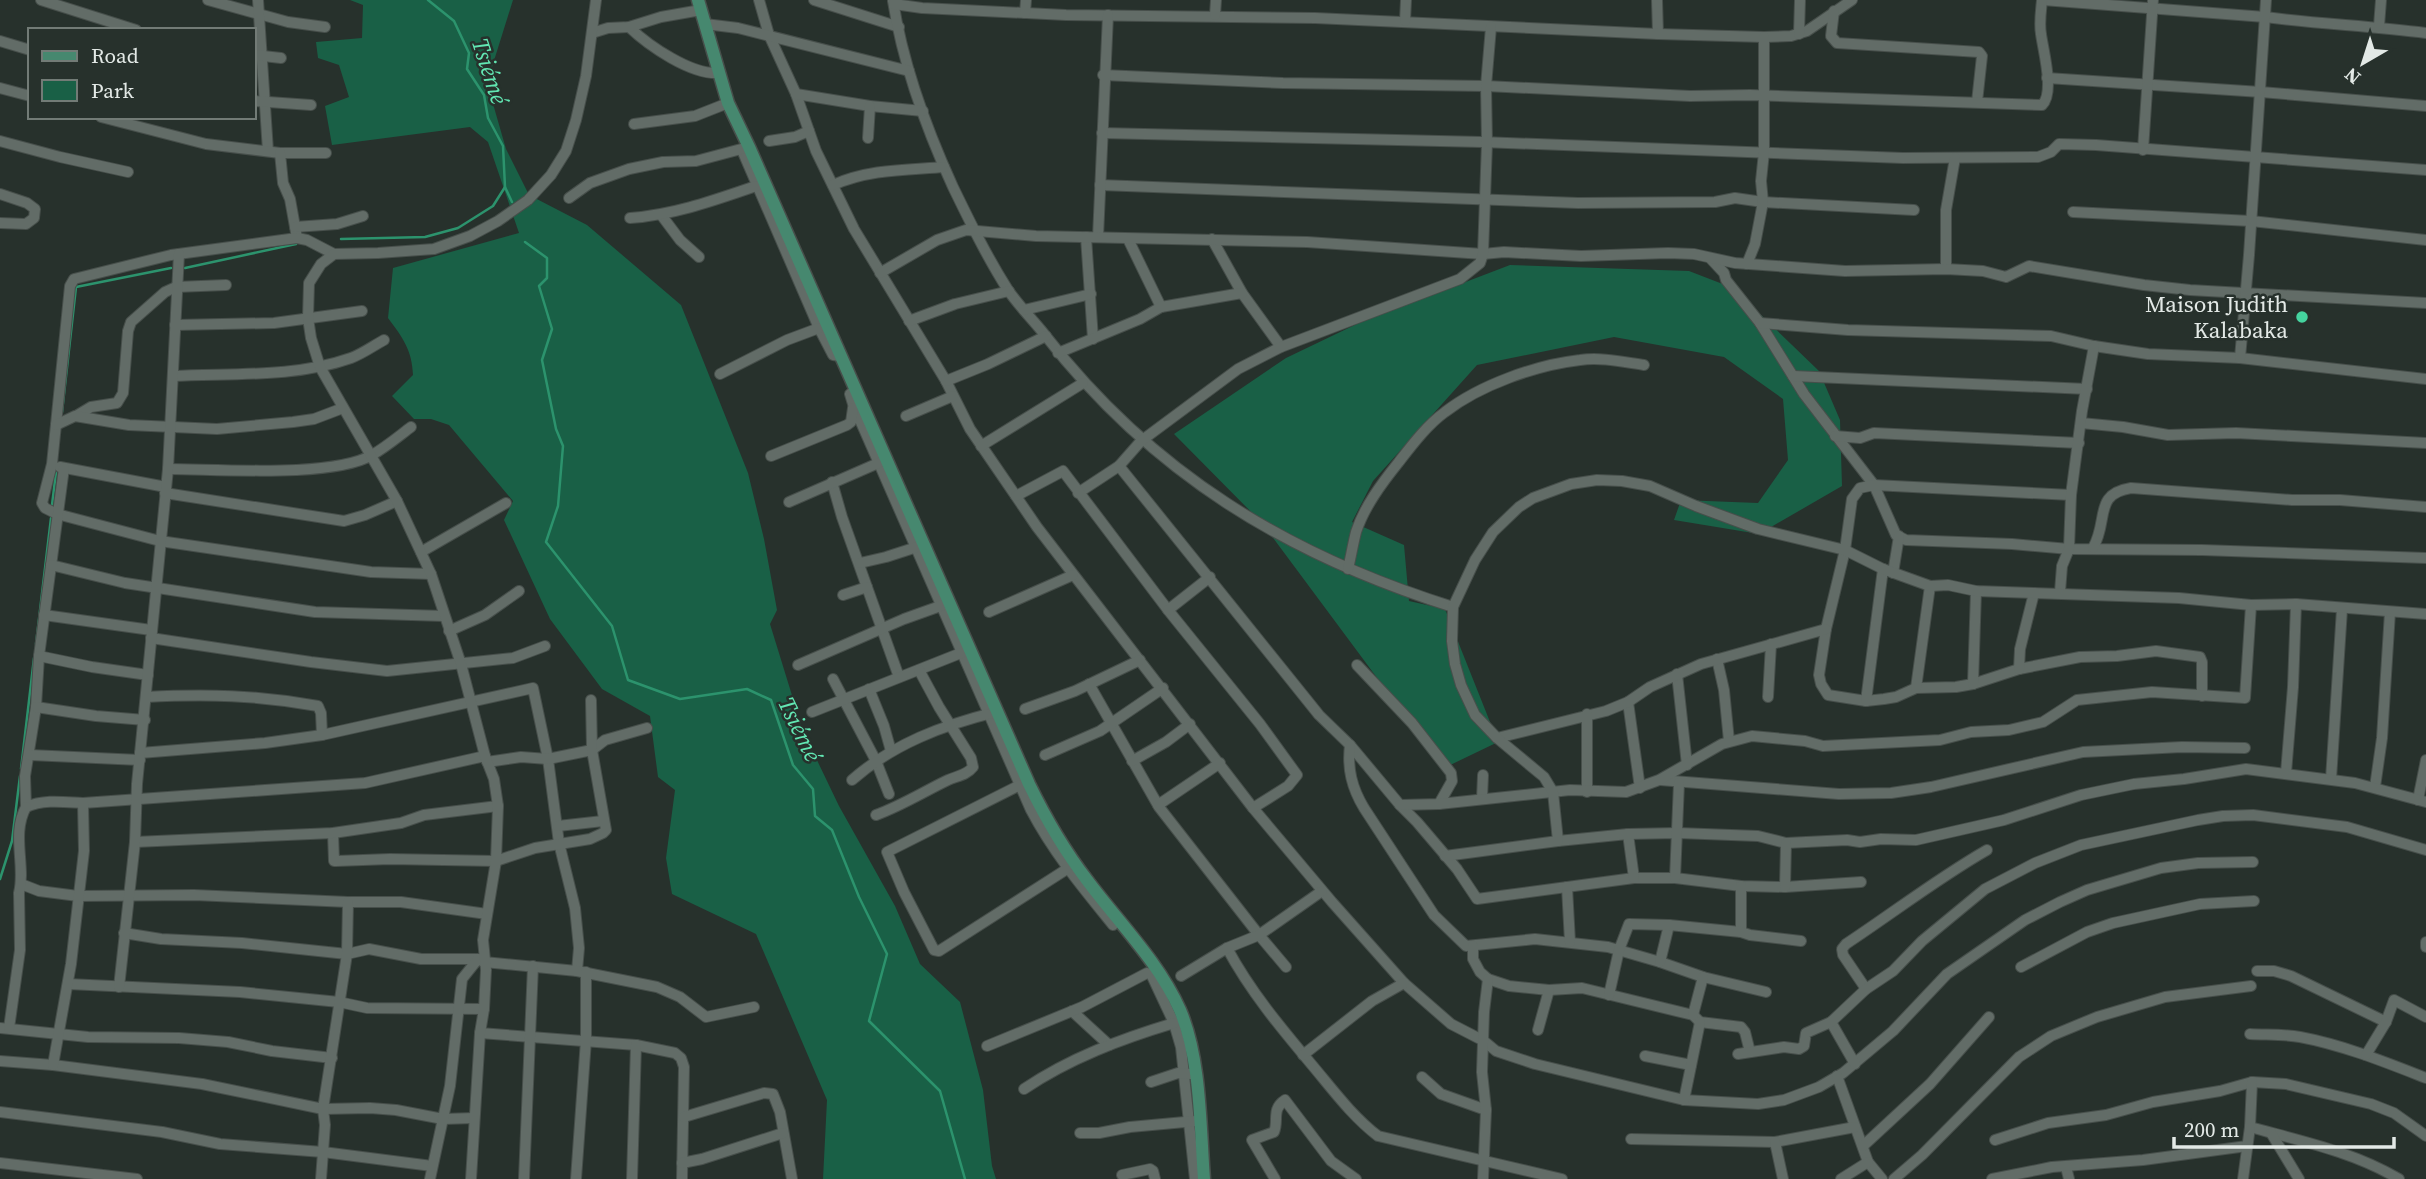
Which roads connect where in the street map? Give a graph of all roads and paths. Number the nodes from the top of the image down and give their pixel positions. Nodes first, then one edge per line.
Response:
1 (41, 0) edge
2 (208, 0) edge
3 (258, 0) edge
4 (596, 0) edge
5 (759, 0) edge
6 (814, 0) edge
7 (1026, 0) edge
8 (1216, 0) edge
9 (1406, 0) edge
10 (1657, 0) edge
11 (1800, 0) edge
12 (1852, 0) edge
13 (2042, 0) edge
14 (2266, 0) edge
15 (2381, 0) edge
16 (894, 2) edge
17 (923, 4) edge
18 (700, 5) edge
19 (2153, 5) edge
20 (1834, 11) junction
21 (259, 12) junction
22 (1025, 13) junction
23 (1108, 15) junction
24 (1215, 15) junction
25 (2265, 17) junction
26 (1405, 21) junction
27 (705, 24) junction
28 (2379, 26) junction
29 (325, 27) dead end
30 (629, 27) junction
31 (899, 27) junction
32 (1491, 27) junction
33 (130, 28) edge
34 (592, 33) junction
35 (2426, 33) edge
36 (1658, 34) junction
37 (1799, 34) junction
38 (769, 35) junction
39 (1764, 37) junction
40 (0, 41) edge
41 (28, 49) edge
42 (257, 57) edge
43 (281, 58) dead end
44 (909, 71) junction
45 (719, 73) junction
46 (1103, 75) junction
47 (2047, 78) junction
48 (2147, 85) junction
49 (1486, 86) junction
50 (0, 88) edge
51 (2261, 92) junction
52 (796, 94) junction
53 (28, 95) edge
54 (1764, 96) junction
55 (256, 102) edge
56 (1977, 102) junction
57 (728, 103) junction
58 (265, 104) junction
59 (311, 105) dead end
60 (870, 106) junction
61 (2426, 106) edge
62 (923, 111) junction
63 (109, 119) edge
64 (634, 124) dead end
65 (808, 131) junction
66 (1102, 133) junction
67 (868, 138) dead end
68 (0, 141) edge
69 (769, 141) dead end
70 (1487, 143) junction
71 (745, 148) junction
72 (2143, 150) junction
73 (268, 151) junction
74 (1764, 152) junction
75 (280, 153) junction
76 (326, 153) dead end
77 (1955, 158) junction
78 (2254, 158) junction
79 (944, 167) junction
80 (2426, 170) edge
81 (128, 172) dead end
82 (833, 185) junction
83 (1100, 185) junction
84 (756, 186) junction
85 (0, 194) edge
86 (569, 198) dead end
87 (1485, 198) junction
88 (1763, 202) junction
89 (1914, 210) dead end
90 (2073, 212) dead end
91 (363, 216) dead end
92 (663, 216) junction
93 (630, 218) dead end
94 (2251, 221) junction
95 (0, 223) edge
96 (296, 232) junction
97 (975, 232) junction
98 (1086, 237) junction
99 (1098, 237) junction
100 (1128, 239) junction
101 (1212, 239) junction
102 (2426, 240) edge
103 (179, 254) junction
104 (334, 254) junction
105 (1483, 254) junction
106 (699, 257) dead end
107 (1709, 257) junction
108 (1735, 262) junction
109 (1747, 264) junction
110 (1946, 269) junction
111 (880, 273) junction
112 (1724, 273) junction
113 (226, 285) dead end
114 (176, 287) junction
115 (1009, 291) junction
116 (1242, 293) junction
117 (1091, 294) junction
118 (2246, 294) junction
119 (2426, 303) edge
120 (1161, 307) junction
121 (1024, 310) junction
122 (362, 311) dead end
123 (309, 318) junction
124 (909, 321) junction
125 (1760, 323) junction
126 (175, 326) junction
127 (819, 328) junction
128 (1046, 336) junction
129 (1093, 339) junction
130 (384, 340) dead end
131 (2094, 346) junction
132 (1281, 347) junction
133 (1058, 353) junction
134 (840, 356) junction
135 (2240, 358) junction
136 (1644, 365) dead end
137 (320, 367) junction
138 (720, 374) dead end
139 (173, 376) junction
140 (1793, 376) junction
141 (2426, 379) edge
142 (946, 381) junction
143 (1083, 383) junction
144 (2087, 389) junction
145 (856, 390) junction
146 (953, 396) junction
147 (853, 404) junction
148 (343, 408) junction
149 (76, 416) junction
150 (906, 416) dead end
151 (2081, 423) junction
152 (56, 425) junction
153 (411, 427) dead end
154 (170, 428) junction
155 (1835, 436) junction
156 (1141, 441) junction
157 (2079, 443) junction
158 (2426, 443) edge
159 (981, 446) junction
160 (371, 456) junction
161 (771, 456) dead end
162 (882, 461) junction
163 (52, 464) junction
164 (1119, 466) junction
165 (64, 468) junction
166 (169, 469) junction
167 (832, 482) junction
168 (1874, 485) junction
169 (165, 490) junction
170 (1079, 493) junction
171 (2071, 495) junction
172 (1016, 496) junction
173 (397, 501) junction
174 (789, 502) dead end
175 (506, 503) dead end
176 (2426, 507) edge
177 (57, 514) junction
178 (1899, 536) junction
179 (160, 541) junction
180 (920, 546) junction
181 (2093, 548) junction
182 (2069, 549) junction
183 (1845, 550) junction
184 (421, 552) junction
185 (2426, 558) edge
186 (860, 563) junction
187 (51, 565) junction
188 (1348, 569) junction
189 (1888, 571) junction
190 (430, 574) junction
191 (1073, 575) junction
192 (1210, 577) junction
193 (1930, 586) junction
194 (156, 587) junction
195 (867, 587) junction
196 (519, 591) dead end
197 (1976, 591) junction
198 (2060, 592) junction
199 (2034, 593) junction
200 (843, 595) dead end
201 (946, 604) junction
202 (2296, 604) junction
203 (2251, 605) junction
204 (1452, 607) junction
205 (2342, 609) junction
206 (1168, 610) junction
207 (989, 612) dead end
208 (2390, 612) junction
209 (2426, 614) edge
210 (44, 615) junction
211 (444, 616) junction
212 (881, 629) junction
213 (1826, 629) junction
214 (449, 631) junction
215 (151, 634) junction
216 (1770, 643) junction
217 (545, 646) dead end
218 (967, 651) junction
219 (39, 656) junction
220 (1717, 659) junction
221 (1140, 660) junction
222 (461, 664) junction
223 (798, 665) dead end
224 (1357, 665) dead end
225 (2019, 669) junction
226 (919, 670) junction
227 (1677, 674) junction
228 (148, 675) junction
229 (899, 677) junction
230 (832, 679) dead end
231 (1089, 684) junction
232 (1973, 684) junction
233 (1163, 688) junction
234 (1916, 688) junction
235 (869, 689) junction
236 (2202, 696) junction
237 (146, 697) junction
238 (1768, 697) dead end
239 (591, 700) dead end
240 (844, 700) junction
241 (1866, 701) junction
242 (1628, 702) junction
243 (470, 703) junction
244 (36, 707) junction
245 (1025, 709) dead end
246 (812, 712) dead end
247 (994, 713) junction
248 (1587, 715) junction
249 (145, 720) junction
250 (1111, 723) junction
251 (1190, 724) junction
252 (951, 725) junction
253 (647, 728) dead end
254 (322, 735) junction
255 (1497, 738) junction
256 (1729, 741) junction
257 (1350, 745) junction
258 (2245, 748) dead end
259 (592, 750) junction
260 (891, 751) junction
261 (30, 755) junction
262 (1045, 755) dead end
263 (140, 756) junction
264 (486, 759) junction
265 (548, 759) junction
266 (2426, 760) edge
267 (876, 761) junction
268 (1132, 761) junction
269 (1220, 763) junction
270 (1687, 765) junction
271 (2286, 774) junction
272 (1483, 775) dead end
273 (2331, 779) junction
274 (852, 780) dead end
275 (1659, 780) junction
276 (1679, 783) junction
277 (1020, 785) junction
278 (2375, 787) junction
279 (1640, 788) junction
280 (1553, 792) junction
281 (1587, 792) junction
282 (889, 794) dead end
283 (137, 799) junction
284 (1482, 799) junction
285 (2422, 801) edge
286 (83, 803) junction
287 (1439, 804) junction
288 (1158, 805) junction
289 (1399, 805) junction
290 (498, 806) junction
291 (26, 807) junction
292 (1253, 808) junction
293 (876, 815) dead end
294 (603, 821) junction
295 (558, 826) junction
296 (333, 833) junction
297 (1678, 833) junction
298 (1628, 834) junction
299 (1558, 841) junction
300 (135, 842) junction
301 (559, 843) junction
302 (1786, 843) junction
303 (1987, 850) dead end
304 (2426, 850) edge
305 (1445, 856) junction
306 (496, 861) junction
307 (2253, 862) dead end
308 (1067, 869) junction
309 (1634, 877) junction
310 (1675, 878) junction
311 (1861, 882) dead end
312 (21, 884) junction
313 (1741, 886) junction
314 (1567, 887) junction
315 (1785, 887) junction
316 (1322, 891) junction
317 (78, 896) junction
318 (128, 897) junction
319 (2254, 901) dead end
320 (348, 902) junction
321 (487, 914) junction
322 (1113, 925) dead end
323 (1669, 925) junction
324 (1741, 932) junction
325 (124, 933) junction
326 (1258, 935) junction
327 (1801, 941) dead end
328 (1570, 942) junction
329 (1473, 946) junction
330 (1227, 948) junction
331 (1619, 950) junction
332 (346, 954) junction
333 (481, 961) junction
334 (1660, 962) junction
335 (533, 966) junction
336 (1286, 967) dead end
337 (2021, 967) dead end
338 (2257, 971) dead end
339 (582, 972) junction
340 (1181, 976) dead end
341 (1703, 977) junction
342 (1488, 979) junction
343 (1404, 983) junction
344 (68, 984) junction
345 (2251, 986) dead end
346 (119, 987) junction
347 (1867, 989) junction
348 (1549, 990) junction
349 (1766, 992) dead end
350 (1609, 995) junction
351 (339, 1002) junction
352 (754, 1007) dead end
353 (458, 1008) junction
354 (484, 1009) junction
355 (1072, 1011) junction
356 (1989, 1017) dead end
357 (2426, 1017) edge
358 (1696, 1019) junction
359 (1831, 1022) junction
360 (2386, 1022) junction
361 (1174, 1023) junction
362 (5, 1028) edge
363 (1538, 1030) dead end
364 (480, 1033) junction
365 (2250, 1034) dead end
366 (59, 1035) junction
367 (531, 1037) junction
368 (586, 1040) junction
369 (1484, 1041) junction
370 (636, 1045) junction
371 (1108, 1045) junction
372 (987, 1046) dead end
373 (1750, 1052) junction
374 (1738, 1054) dead end
375 (1303, 1055) junction
376 (2366, 1055) junction
377 (1646, 1056) dead end
378 (332, 1058) junction
379 (0, 1060) edge
380 (1855, 1064) junction
381 (53, 1065) junction
382 (1691, 1065) junction
383 (1191, 1074) junction
384 (1837, 1076) junction
385 (1422, 1077) dead end
386 (2426, 1078) edge
387 (1151, 1082) dead end
388 (2252, 1082) junction
389 (1024, 1089) dead end
390 (1684, 1100) junction
391 (323, 1109) junction
392 (1486, 1110) junction
393 (0, 1112) edge
394 (684, 1117) junction
395 (474, 1118) junction
396 (443, 1119) junction
397 (1195, 1121) junction
398 (1855, 1127) junction
399 (2250, 1127) junction
400 (783, 1133) junction
401 (1080, 1133) dead end
402 (2271, 1133) junction
403 (2426, 1136) edge
404 (1631, 1139) dead end
405 (1995, 1140) dead end
406 (1775, 1142) junction
407 (1863, 1146) junction
408 (2247, 1146) junction
409 (323, 1152) junction
410 (1485, 1161) junction
411 (1868, 1161) junction
412 (0, 1163) edge
413 (682, 1163) junction
414 (432, 1166) junction
415 (1122, 1175) dead end
416 (2066, 1175) edge
417 (2244, 1175) edge
418 (137, 1179) edge
419 (321, 1179) edge
420 (430, 1179) edge
421 (471, 1179) edge
422 (524, 1179) edge
423 (576, 1179) edge
424 (632, 1179) edge
425 (682, 1179) edge
426 (792, 1179) edge
427 (1155, 1179) edge
428 (1195, 1179) edge
429 (1204, 1179) edge
430 (1275, 1179) edge
431 (1356, 1179) edge
432 (1483, 1179) edge
433 (1562, 1179) edge
434 (1783, 1179) edge
435 (1841, 1179) edge
436 (1882, 1179) edge
437 (1894, 1179) edge
438 (1992, 1179) edge
439 (2232, 1179) edge
440 (2299, 1179) edge
441 (2399, 1179) edge

1 - 33 street
2 - 21 street
3 - 21 street
4 - 34 street
5 - 38 street
6 - 31 street
7 - 22 street
8 - 24 street
9 - 26 street
10 - 36 street
11 - 37 street
12 - 20 street
13 - 19 street
13 - 47 street
14 - 25 street
15 - 28 street
16 - 17 street
16 - 31 street
17 - 22 street
18 - 27 main road
18 - 30 street
19 - 25 street
19 - 48 street
20 - 37 street
20 - 56 street
21 - 29 street
21 - 42 street
22 - 23 street
23 - 24 street
23 - 46 street
24 - 26 street
25 - 28 street
25 - 51 street
26 - 32 street
27 - 38 street
27 - 45 main road
28 - 35 street
30 - 34 street
30 - 45 street
31 - 44 street
32 - 36 street
32 - 49 street
34 - 104 street
36 - 39 street
37 - 39 street
38 - 44 street
38 - 52 street
39 - 54 street
40 - 41 street
42 - 43 street
42 - 58 street
44 - 62 street
45 - 57 main road
46 - 49 street
46 - 66 street
47 - 48 street
47 - 56 street
48 - 51 street
48 - 72 street
49 - 54 street
49 - 70 street
50 - 53 street
51 - 61 street
51 - 78 street
52 - 60 street
52 - 65 street
54 - 56 street
54 - 74 street
55 - 58 street
57 - 64 street
57 - 71 main road
58 - 59 street
58 - 73 street
60 - 62 street
60 - 67 street
62 - 79 street
63 - 73 street
65 - 69 street
65 - 82 street
66 - 70 street
66 - 83 street
68 - 81 street
70 - 74 street
70 - 87 street
71 - 84 street
71 - 86 street
71 - 134 main road
72 - 77 street
72 - 78 street
73 - 75 street
74 - 77 street
74 - 88 street
75 - 76 street
75 - 96 street
77 - 110 street
78 - 80 street
78 - 94 street
79 - 82 street
79 - 97 street
82 - 111 street
83 - 87 street
83 - 99 street
84 - 92 street
84 - 127 street
85 - 95 street
87 - 88 street
87 - 105 street
88 - 89 street
88 - 109 street
90 - 94 street
91 - 96 street
92 - 93 street
92 - 106 street
94 - 102 street
94 - 118 street
96 - 103 street
96 - 104 street
97 - 98 street
97 - 111 street
97 - 115 street
98 - 99 street
98 - 117 street
99 - 100 street
100 - 101 street
100 - 120 street
101 - 105 street
101 - 116 street
103 - 114 street
103 - 152 street
104 - 123 street
105 - 107 street
105 - 132 street
107 - 108 street
107 - 112 street
108 - 109 street
108 - 112 street
109 - 110 street
110 - 118 street
111 - 124 street
112 - 125 street
113 - 114 street
114 - 126 street
114 - 149 street
115 - 121 street
115 - 124 street
116 - 120 street
116 - 132 street
117 - 121 street
117 - 129 street
118 - 119 street
118 - 135 street
120 - 129 street
121 - 128 street
122 - 123 street
123 - 126 street
123 - 137 street
124 - 142 street
125 - 131 street
125 - 140 street
126 - 139 street
127 - 134 street
127 - 138 street
128 - 133 street
128 - 142 street
129 - 133 street
130 - 137 street
131 - 135 street
131 - 144 street
132 - 156 street
133 - 143 street
134 - 145 main road
135 - 141 street
136 - 188 street
137 - 139 street
137 - 148 street
139 - 154 street
140 - 144 street
140 - 155 street
142 - 146 street
143 - 156 street
143 - 159 street
144 - 151 street
145 - 147 street
145 - 162 main road
146 - 150 street
146 - 159 street
147 - 161 street
147 - 162 street
148 - 154 street
148 - 160 street
149 - 152 street
149 - 154 street
151 - 157 street
151 - 158 street
152 - 163 street
153 - 160 street
154 - 166 street
155 - 157 street
155 - 168 street
156 - 164 street
156 - 188 street
157 - 171 street
159 - 172 street
160 - 166 street
160 - 173 street
162 - 167 street
162 - 180 main road
163 - 165 street
163 - 177 street
164 - 170 street
164 - 192 street
165 - 169 street
165 - 177 street
166 - 169 street
167 - 174 street
167 - 186 street
168 - 171 street
168 - 178 street
168 - 183 street
169 - 173 street
169 - 179 street
170 - 172 street
170 - 206 street
171 - 182 street
172 - 191 street
173 - 184 street
175 - 184 street
176 - 181 street
177 - 179 street
177 - 187 street
178 - 182 street
178 - 189 street
179 - 190 street
179 - 194 street
180 - 186 street
180 - 201 main road
181 - 182 street
181 - 185 street
182 - 198 street
183 - 189 street
183 - 204 street
183 - 213 street
184 - 190 street
186 - 195 street
187 - 194 street
187 - 210 street
188 - 204 street
189 - 193 street
189 - 241 street
190 - 211 street
191 - 207 street
191 - 221 street
192 - 206 street
192 - 257 street
193 - 197 street
193 - 234 street
194 - 211 street
194 - 215 street
195 - 200 street
195 - 212 street
196 - 214 street
197 - 199 street
197 - 232 street
198 - 199 street
198 - 203 street
199 - 225 street
201 - 212 street
201 - 218 main road
202 - 203 street
202 - 205 street
202 - 271 street
203 - 236 street
204 - 255 street
205 - 208 street
205 - 273 street
206 - 292 street
208 - 209 street
208 - 278 street
210 - 215 street
210 - 219 street
211 - 214 street
212 - 223 street
212 - 229 street
213 - 216 street
213 - 241 street
214 - 222 street
215 - 222 street
215 - 228 street
216 - 220 street
216 - 238 street
217 - 222 street
218 - 226 street
218 - 247 main road
219 - 228 street
219 - 244 street
220 - 227 street
220 - 256 street
221 - 231 street
221 - 233 street
222 - 243 street
224 - 287 street
225 - 232 street
225 - 236 street
226 - 229 street
226 - 252 street
227 - 242 street
227 - 270 street
228 - 237 street
229 - 235 street
230 - 240 street
231 - 245 street
231 - 250 street
232 - 234 street
233 - 250 street
233 - 251 street
234 - 241 street
235 - 240 street
235 - 260 street
236 - 256 street
237 - 249 street
237 - 254 street
239 - 259 street
240 - 246 street
240 - 267 street
242 - 248 street
242 - 279 street
243 - 254 street
243 - 264 street
243 - 265 street
244 - 249 street
244 - 261 street
247 - 252 street
247 - 277 street
247 - 383 main road
248 - 255 street
248 - 281 street
249 - 263 street
250 - 262 street
250 - 268 street
251 - 268 street
251 - 269 street
252 - 260 street
252 - 293 street
253 - 259 street
254 - 263 street
255 - 280 street
256 - 270 street
257 - 289 street
257 - 329 street
258 - 276 street
259 - 265 street
259 - 294 street
260 - 267 street
261 - 263 street
261 - 291 street
263 - 283 street
264 - 265 street
264 - 283 street
264 - 290 street
265 - 295 street
266 - 285 street
267 - 274 street
267 - 282 street
268 - 288 street
269 - 288 street
269 - 292 street
270 - 275 street
271 - 273 street
271 - 302 street
272 - 284 street
273 - 278 street
275 - 276 street
275 - 279 street
276 - 297 street
277 - 308 street
277 - 308 street
278 - 285 street
279 - 281 street
280 - 281 street
280 - 284 street
280 - 299 street
283 - 286 street
283 - 300 street
284 - 287 street
286 - 291 street
286 - 317 street
287 - 289 street
288 - 326 street
289 - 305 street
290 - 296 street
290 - 306 street
291 - 312 street
292 - 316 street
294 - 295 street
294 - 301 street
295 - 301 street
296 - 300 street
296 - 306 street
297 - 298 street
297 - 302 street
297 - 310 street
298 - 299 street
298 - 309 street
299 - 305 street
300 - 318 street
301 - 306 street
301 - 339 street
302 - 315 street
303 - 347 street
304 - 347 street
305 - 314 street
306 - 321 street
307 - 380 street
308 - 322 street
309 - 310 street
309 - 314 street
310 - 313 street
311 - 315 street
312 - 317 street
312 - 362 street
313 - 315 street
313 - 324 street
314 - 328 street
316 - 326 street
316 - 343 street
317 - 318 street
317 - 344 street
318 - 320 street
318 - 325 street
319 - 337 street
320 - 321 street
320 - 332 street
321 - 333 street
323 - 324 street
323 - 331 street
323 - 334 street
324 - 327 street
325 - 332 street
325 - 346 street
326 - 330 street
326 - 336 street
328 - 329 street
328 - 331 street
329 - 342 street
330 - 340 street
330 - 375 street
331 - 334 street
331 - 350 street
332 - 333 street
332 - 351 street
333 - 335 street
333 - 353 street
333 - 354 street
334 - 341 street
335 - 339 street
335 - 367 street
338 - 360 street
339 - 352 street
339 - 368 street
341 - 349 street
341 - 358 street
342 - 348 street
342 - 369 street
343 - 369 street
343 - 375 street
344 - 346 street
344 - 366 street
345 - 437 street
346 - 351 street
347 - 359 street
348 - 350 street
348 - 363 street
350 - 358 street
351 - 353 street
351 - 378 street
353 - 354 street
353 - 396 street
354 - 364 street
355 - 361 street
355 - 371 street
355 - 372 street
356 - 407 street
357 - 360 street
358 - 373 street
358 - 382 street
359 - 373 street
359 - 380 street
360 - 376 street
361 - 371 street
361 - 383 street
362 - 366 street
364 - 367 street
364 - 395 street
365 - 376 street
366 - 378 street
366 - 381 street
367 - 368 street
367 - 422 street
368 - 370 street
368 - 423 street
369 - 390 street
369 - 392 street
370 - 394 street
370 - 424 street
371 - 389 street
373 - 374 street
375 - 410 street
376 - 386 street
377 - 382 street
378 - 391 street
379 - 381 street
380 - 384 street
381 - 391 street
382 - 390 street
383 - 387 street
383 - 397 main road
384 - 390 street
384 - 398 street
385 - 392 street
388 - 399 street
388 - 403 street
388 - 405 street
391 - 396 street
391 - 409 street
392 - 410 street
393 - 409 street
394 - 400 street
394 - 413 street
395 - 396 street
395 - 421 street
396 - 414 street
397 - 401 street
397 - 428 street
397 - 429 main road
398 - 406 street
398 - 407 street
399 - 402 street
399 - 408 street
400 - 413 street
400 - 426 street
402 - 440 street
402 - 441 street
404 - 406 street
406 - 434 street
407 - 411 street
408 - 416 street
408 - 417 street
409 - 414 street
409 - 419 street
410 - 432 street
410 - 433 street
411 - 435 street
411 - 436 street
412 - 418 street
413 - 425 street
414 - 420 street
415 - 427 street
416 - 438 street
417 - 439 street
430 - 431 street

